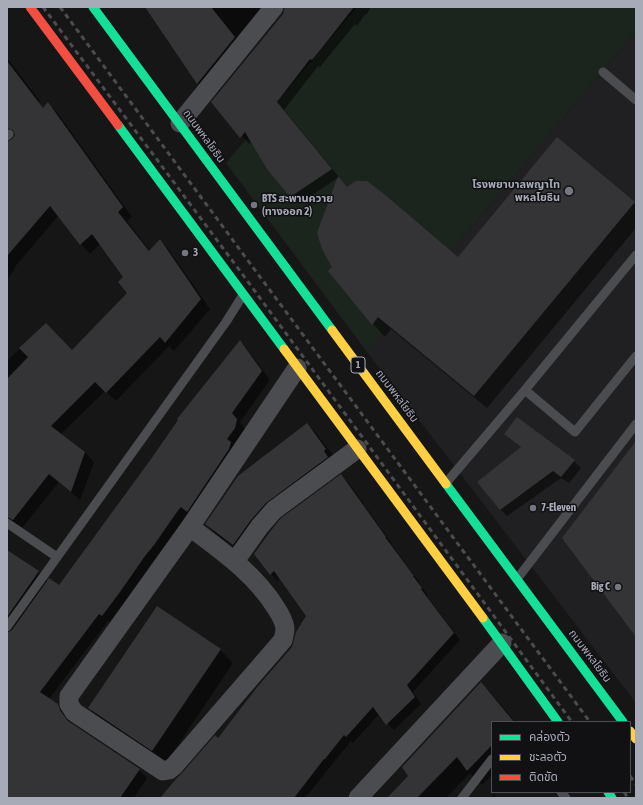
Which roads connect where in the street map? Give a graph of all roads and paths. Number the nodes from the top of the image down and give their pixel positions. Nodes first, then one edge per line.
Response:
1 (30, 7) edge
2 (274, 7) edge
3 (100, 10) edge
4 (603, 72) dead end
5 (636, 100) edge
6 (180, 123) junction
7 (636, 255) edge
8 (243, 295) junction
9 (636, 356) edge
10 (297, 368) junction
11 (525, 390) junction
12 (636, 424) edge
13 (357, 449) junction
14 (446, 483) junction
15 (7, 523) edge
16 (190, 527) junction
17 (57, 557) junction
18 (235, 561) junction
19 (517, 579) junction
20 (7, 627) edge
21 (502, 643) junction
22 (557, 721) edge
23 (623, 721) edge
24 (491, 760) edge
25 (358, 798) edge
26 (462, 798) edge

1 - 8 main road
2 - 6 street
3 - 6 main road, ถนนพหลโยธิน / 1
4 - 5 lane
6 - 14 main road, ถนนพหลโยธิน / 1
7 - 11 lane
8 - 10 main road
8 - 17 lane
9 - 11 lane
10 - 13 main road
10 - 16 street
11 - 14 lane
12 - 19 lane
13 - 18 street
13 - 21 main road
14 - 19 main road, ถนนพหลโยธิน / 1
15 - 17 lane
16 - 18 street
16 - 18 street
17 - 20 lane
19 - 23 main road, ถนนพหลโยธิน / 1
21 - 22 main road
21 - 25 street
24 - 26 lane

